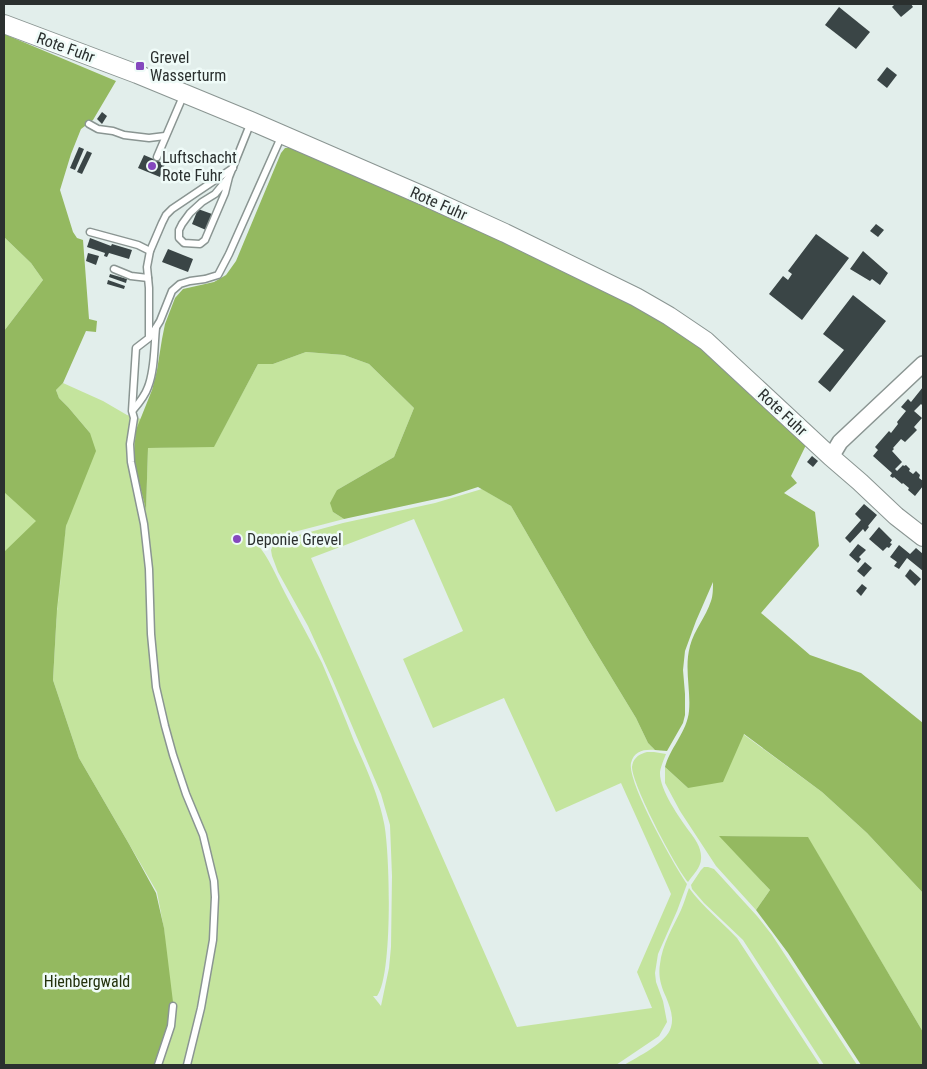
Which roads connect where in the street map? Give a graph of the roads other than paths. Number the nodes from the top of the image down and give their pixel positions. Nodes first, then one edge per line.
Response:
1 (4, 24) edge
2 (184, 93) junction
3 (251, 121) junction
4 (89, 124) dead end
5 (282, 135) junction
6 (165, 136) junction
7 (157, 157) dead end
8 (233, 168) junction
9 (229, 177) junction
10 (90, 232) dead end
11 (150, 251) junction
12 (114, 269) dead end
13 (148, 278) junction
14 (156, 327) junction
15 (149, 338) junction
16 (923, 364) edge
17 (132, 411) junction
18 (831, 457) junction
19 (923, 537) edge
20 (174, 1006) dead end
21 (158, 1065) edge
22 (187, 1065) edge

1 - 2 main road, Rote Fuhr
2 - 3 main road, Rote Fuhr
2 - 6 lane
3 - 5 main road, Rote Fuhr
3 - 8 lane
4 - 6 lane
5 - 14 lane
5 - 18 main road, Rote Fuhr
6 - 7 lane
8 - 9 lane
8 - 11 lane
9 - 9 lane
10 - 11 lane
11 - 13 lane
12 - 13 lane
13 - 15 lane
14 - 15 lane
14 - 17 lane
15 - 17 lane
16 - 18 street
17 - 22 lane
18 - 19 main road, Rote Fuhr
20 - 21 lane

